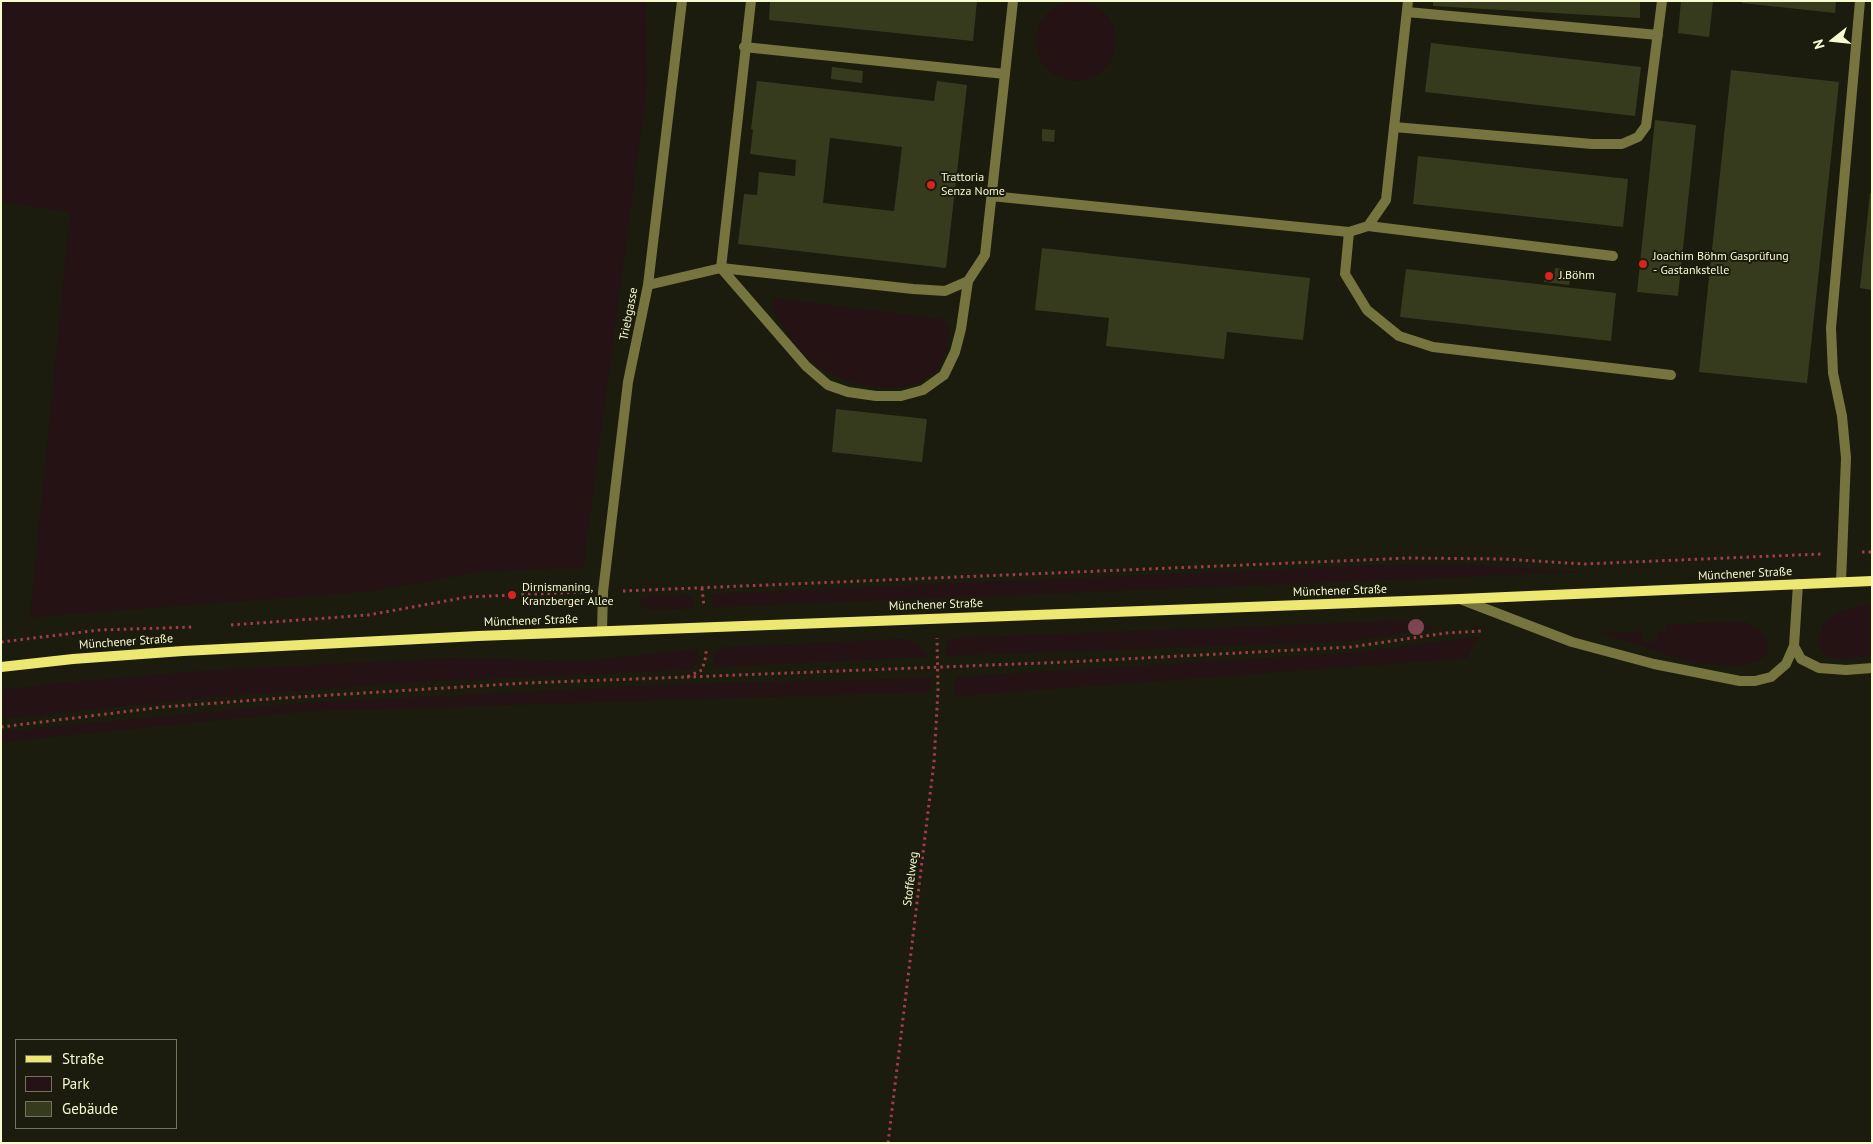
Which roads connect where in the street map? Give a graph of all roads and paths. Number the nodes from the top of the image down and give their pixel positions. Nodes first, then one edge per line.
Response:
1 (682, 1) edge
2 (751, 1) edge
3 (1013, 1) edge
4 (1662, 1) edge
5 (1860, 1) edge
6 (1407, 6) edge
7 (1658, 35) junction
8 (744, 47) junction
9 (1005, 74) junction
10 (1394, 127) junction
11 (991, 196) junction
12 (1368, 226) junction
13 (1349, 232) junction
14 (1613, 256) dead end
15 (721, 268) junction
16 (968, 282) junction
17 (648, 284) junction
18 (1671, 375) dead end
19 (1872, 552) edge
20 (1841, 553) junction
21 (1872, 581) edge
22 (1841, 582) junction
23 (1798, 584) junction
24 (702, 588) junction
25 (603, 592) junction
26 (1460, 599) junction
27 (936, 617) junction
28 (225, 626) dead end
29 (197, 627) dead end
30 (705, 627) junction
31 (602, 631) junction
32 (1486, 631) dead end
33 (1, 642) edge
34 (1794, 646) junction
35 (1, 667) edge
36 (939, 668) junction
37 (1872, 668) edge
38 (687, 677) junction
39 (1, 727) edge
40 (888, 1143) edge

1 - 17 street, Triebgasse
2 - 8 street
3 - 9 street
4 - 7 street
5 - 20 street
6 - 7 street
6 - 10 street
7 - 10 street
8 - 9 street
8 - 15 street
9 - 11 street
10 - 12 street
11 - 13 street
11 - 16 street
12 - 13 street
12 - 14 street
13 - 18 street
15 - 16 street
15 - 16 street
15 - 17 street
17 - 25 street, Triebgasse
19 - 20 path
20 - 22 street
20 - 24 path
21 - 22 main road, Münchener Straße
22 - 23 main road, Münchener Straße
23 - 26 main road, Münchener Straße
23 - 34 street
24 - 25 path
24 - 30 path
25 - 28 path
25 - 31 street, Triebgasse
26 - 27 main road, Münchener Straße
26 - 34 street
27 - 30 main road, Münchener Straße
27 - 36 path, Stoffelweg
29 - 33 path
30 - 31 main road, Münchener Straße
30 - 38 path
31 - 35 main road, Münchener Straße
32 - 36 path
34 - 37 street
36 - 38 path
36 - 40 path, Stoffelweg
38 - 39 path

